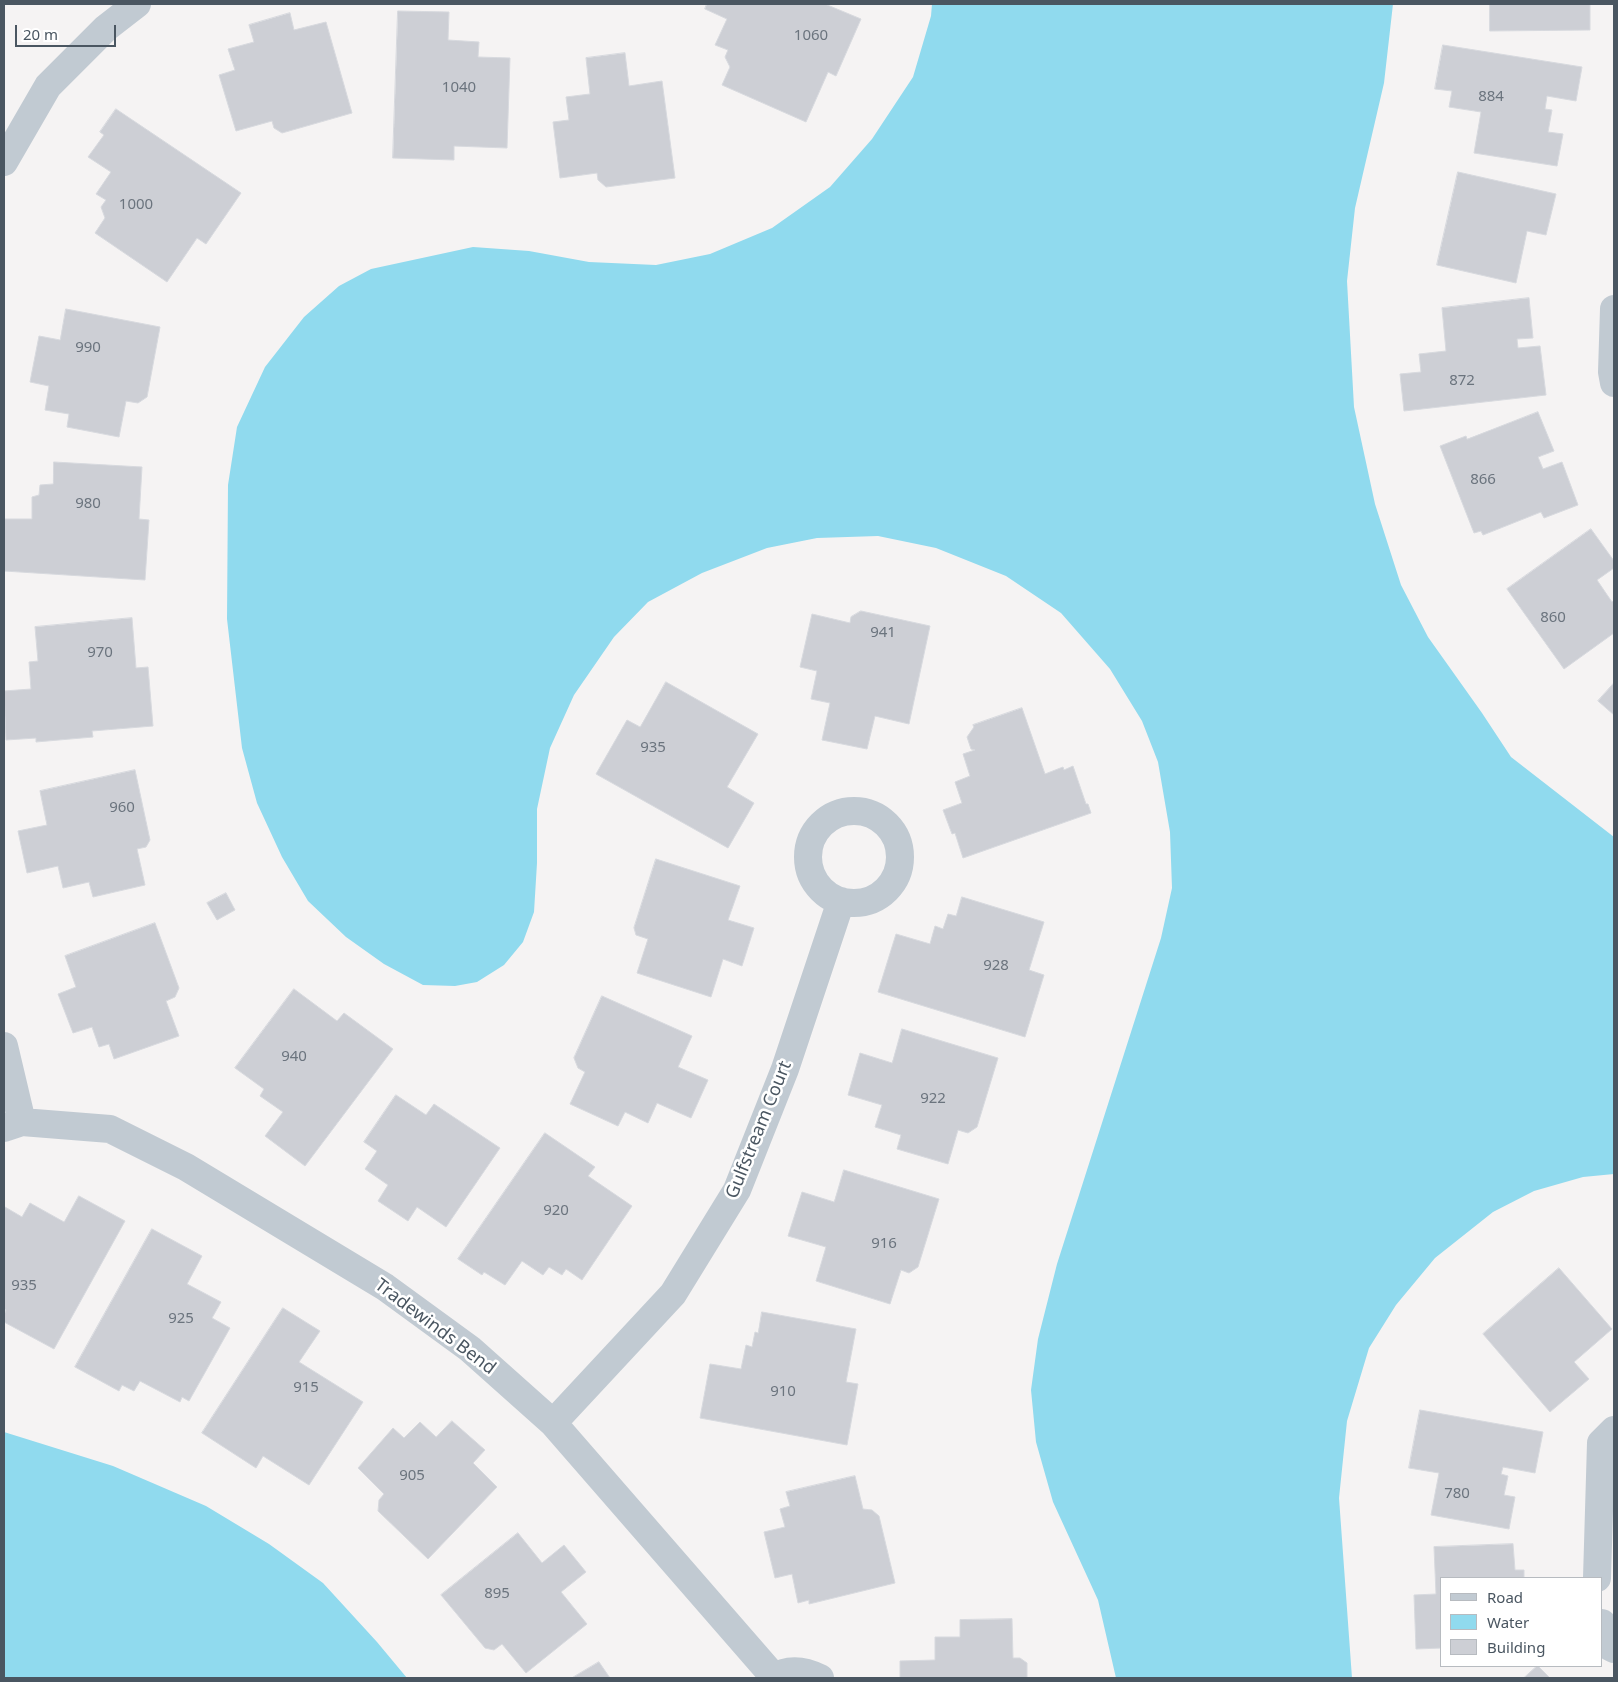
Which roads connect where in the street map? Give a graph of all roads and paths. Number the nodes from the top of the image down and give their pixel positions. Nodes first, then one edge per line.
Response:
1 (137, 4) edge
2 (4, 162) edge
3 (1614, 309) edge
4 (1614, 382) edge
5 (841, 902) dead end
6 (4, 1046) edge
7 (13, 1125) edge
8 (553, 1423) junction
9 (1614, 1430) edge
10 (1597, 1577) edge
11 (1603, 1626) edge
12 (1614, 1649) edge
13 (774, 1678) edge
14 (820, 1678) edge

1 - 2 street
3 - 4 street
5 - 8 street, Gulfstream Court
6 - 7 street
7 - 8 street, Tradewinds Bend
8 - 13 street, Tradewinds Bend
9 - 10 street
11 - 12 street
13 - 14 street, Tradewinds Bend

